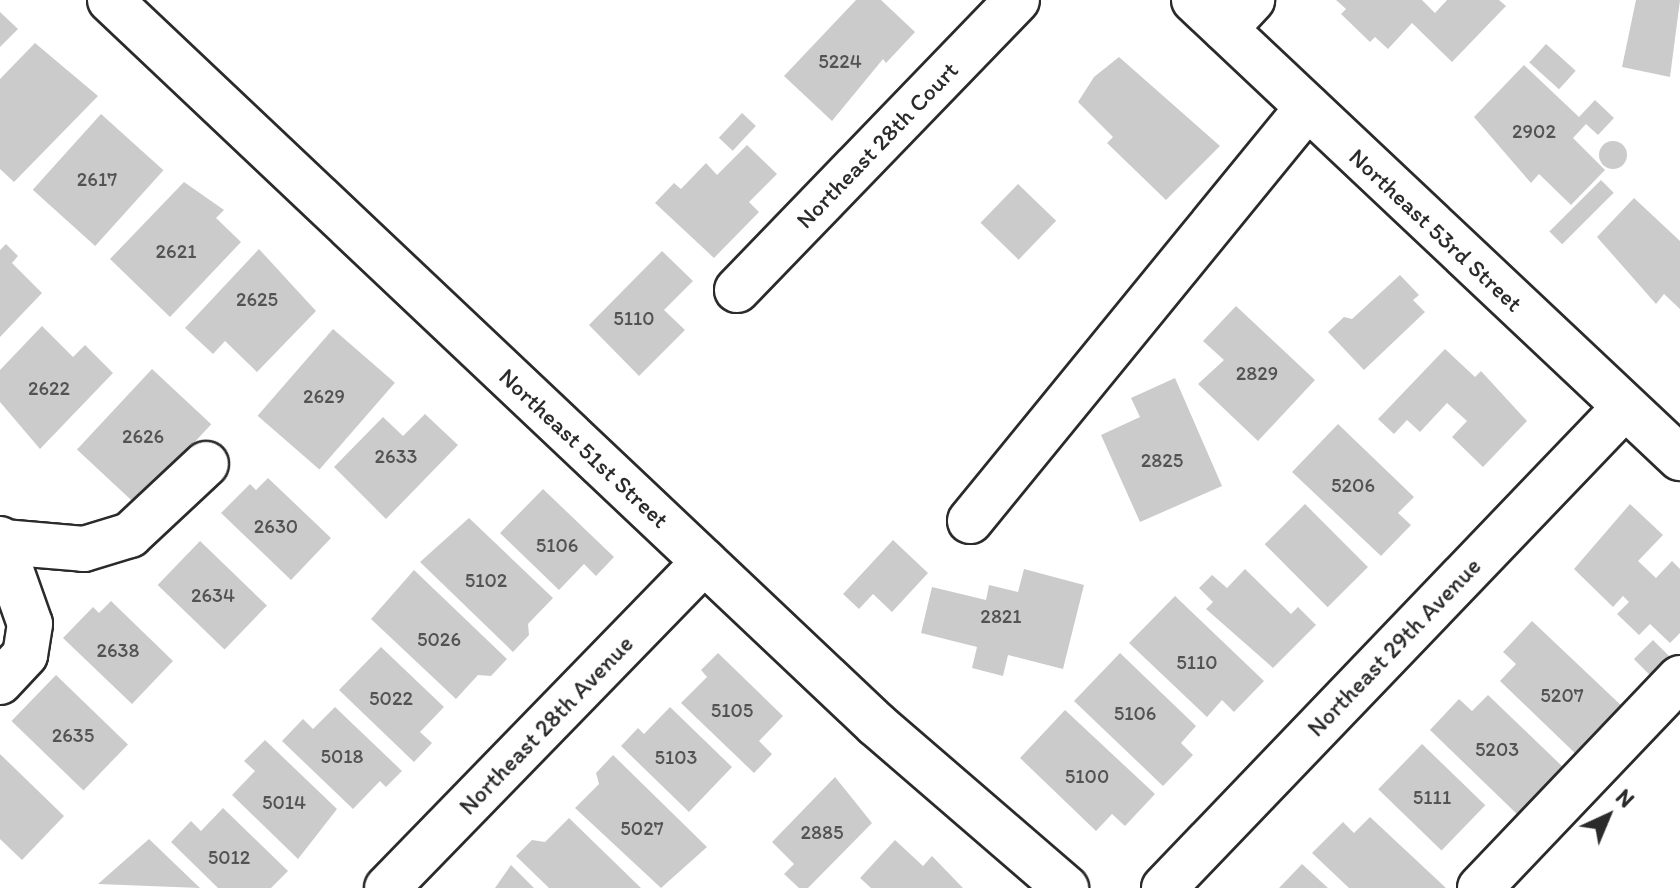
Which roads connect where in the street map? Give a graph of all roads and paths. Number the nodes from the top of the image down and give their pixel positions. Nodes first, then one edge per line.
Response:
1 (110, 0) edge
2 (1017, 0) edge
3 (1224, 10) edge
4 (1308, 107) junction
5 (737, 290) dead end
6 (1625, 407) junction
7 (1680, 458) edge
8 (206, 464) dead end
9 (970, 521) dead end
10 (2, 540) edge
11 (704, 562) junction
12 (1680, 678) edge
13 (0, 682) edge
14 (387, 888) edge
15 (1066, 888) edge
16 (1164, 888) edge
17 (1480, 888) edge

1 - 11 street, Northeast 51st Street
2 - 5 street, Northeast 28th Court
3 - 4 street, Northeast 53rd Street
4 - 6 street, Northeast 53rd Street
4 - 9 street
6 - 7 street, Northeast 53rd Street
6 - 16 street, Northeast 29th Avenue
8 - 10 street
10 - 13 street
11 - 14 street, Northeast 28th Avenue
11 - 15 street, Northeast 51st Street
12 - 17 street

